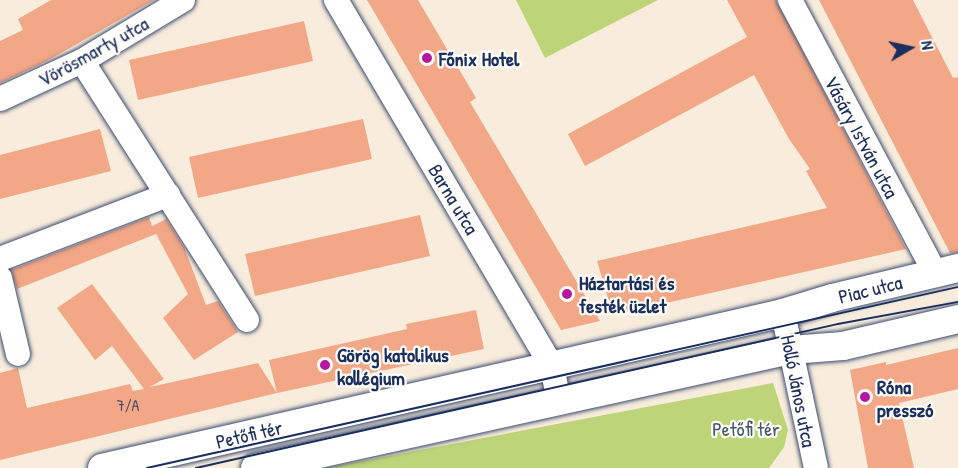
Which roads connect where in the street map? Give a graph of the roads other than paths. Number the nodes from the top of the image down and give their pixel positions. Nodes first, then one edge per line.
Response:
1 (183, 0) edge
2 (336, 0) edge
3 (790, 0) edge
4 (82, 61) junction
5 (0, 99) edge
6 (168, 195) junction
7 (0, 259) edge
8 (946, 270) edge
9 (0, 278) edge
10 (783, 313) junction
11 (958, 319) edge
12 (247, 320) dead end
13 (791, 350) junction
14 (18, 354) dead end
15 (552, 366) junction
16 (559, 402) junction
17 (808, 465) edge
18 (102, 468) edge
19 (255, 468) edge

1 - 4 street, Vörösmarty utca
2 - 15 street, Barna utca
3 - 8 street, Vásáry István utca
4 - 5 street, Vörösmarty utca
4 - 6 street
6 - 7 street
6 - 12 street
8 - 10 street, Piac utca
9 - 14 street
10 - 13 street, Holló János utca
10 - 15 street, Petőfi tér
11 - 13 street
13 - 16 street, Petőfi tér
13 - 17 street, Holló János utca
15 - 16 street, Barna utca
15 - 18 street, Petőfi tér
16 - 19 street, Petőfi tér

